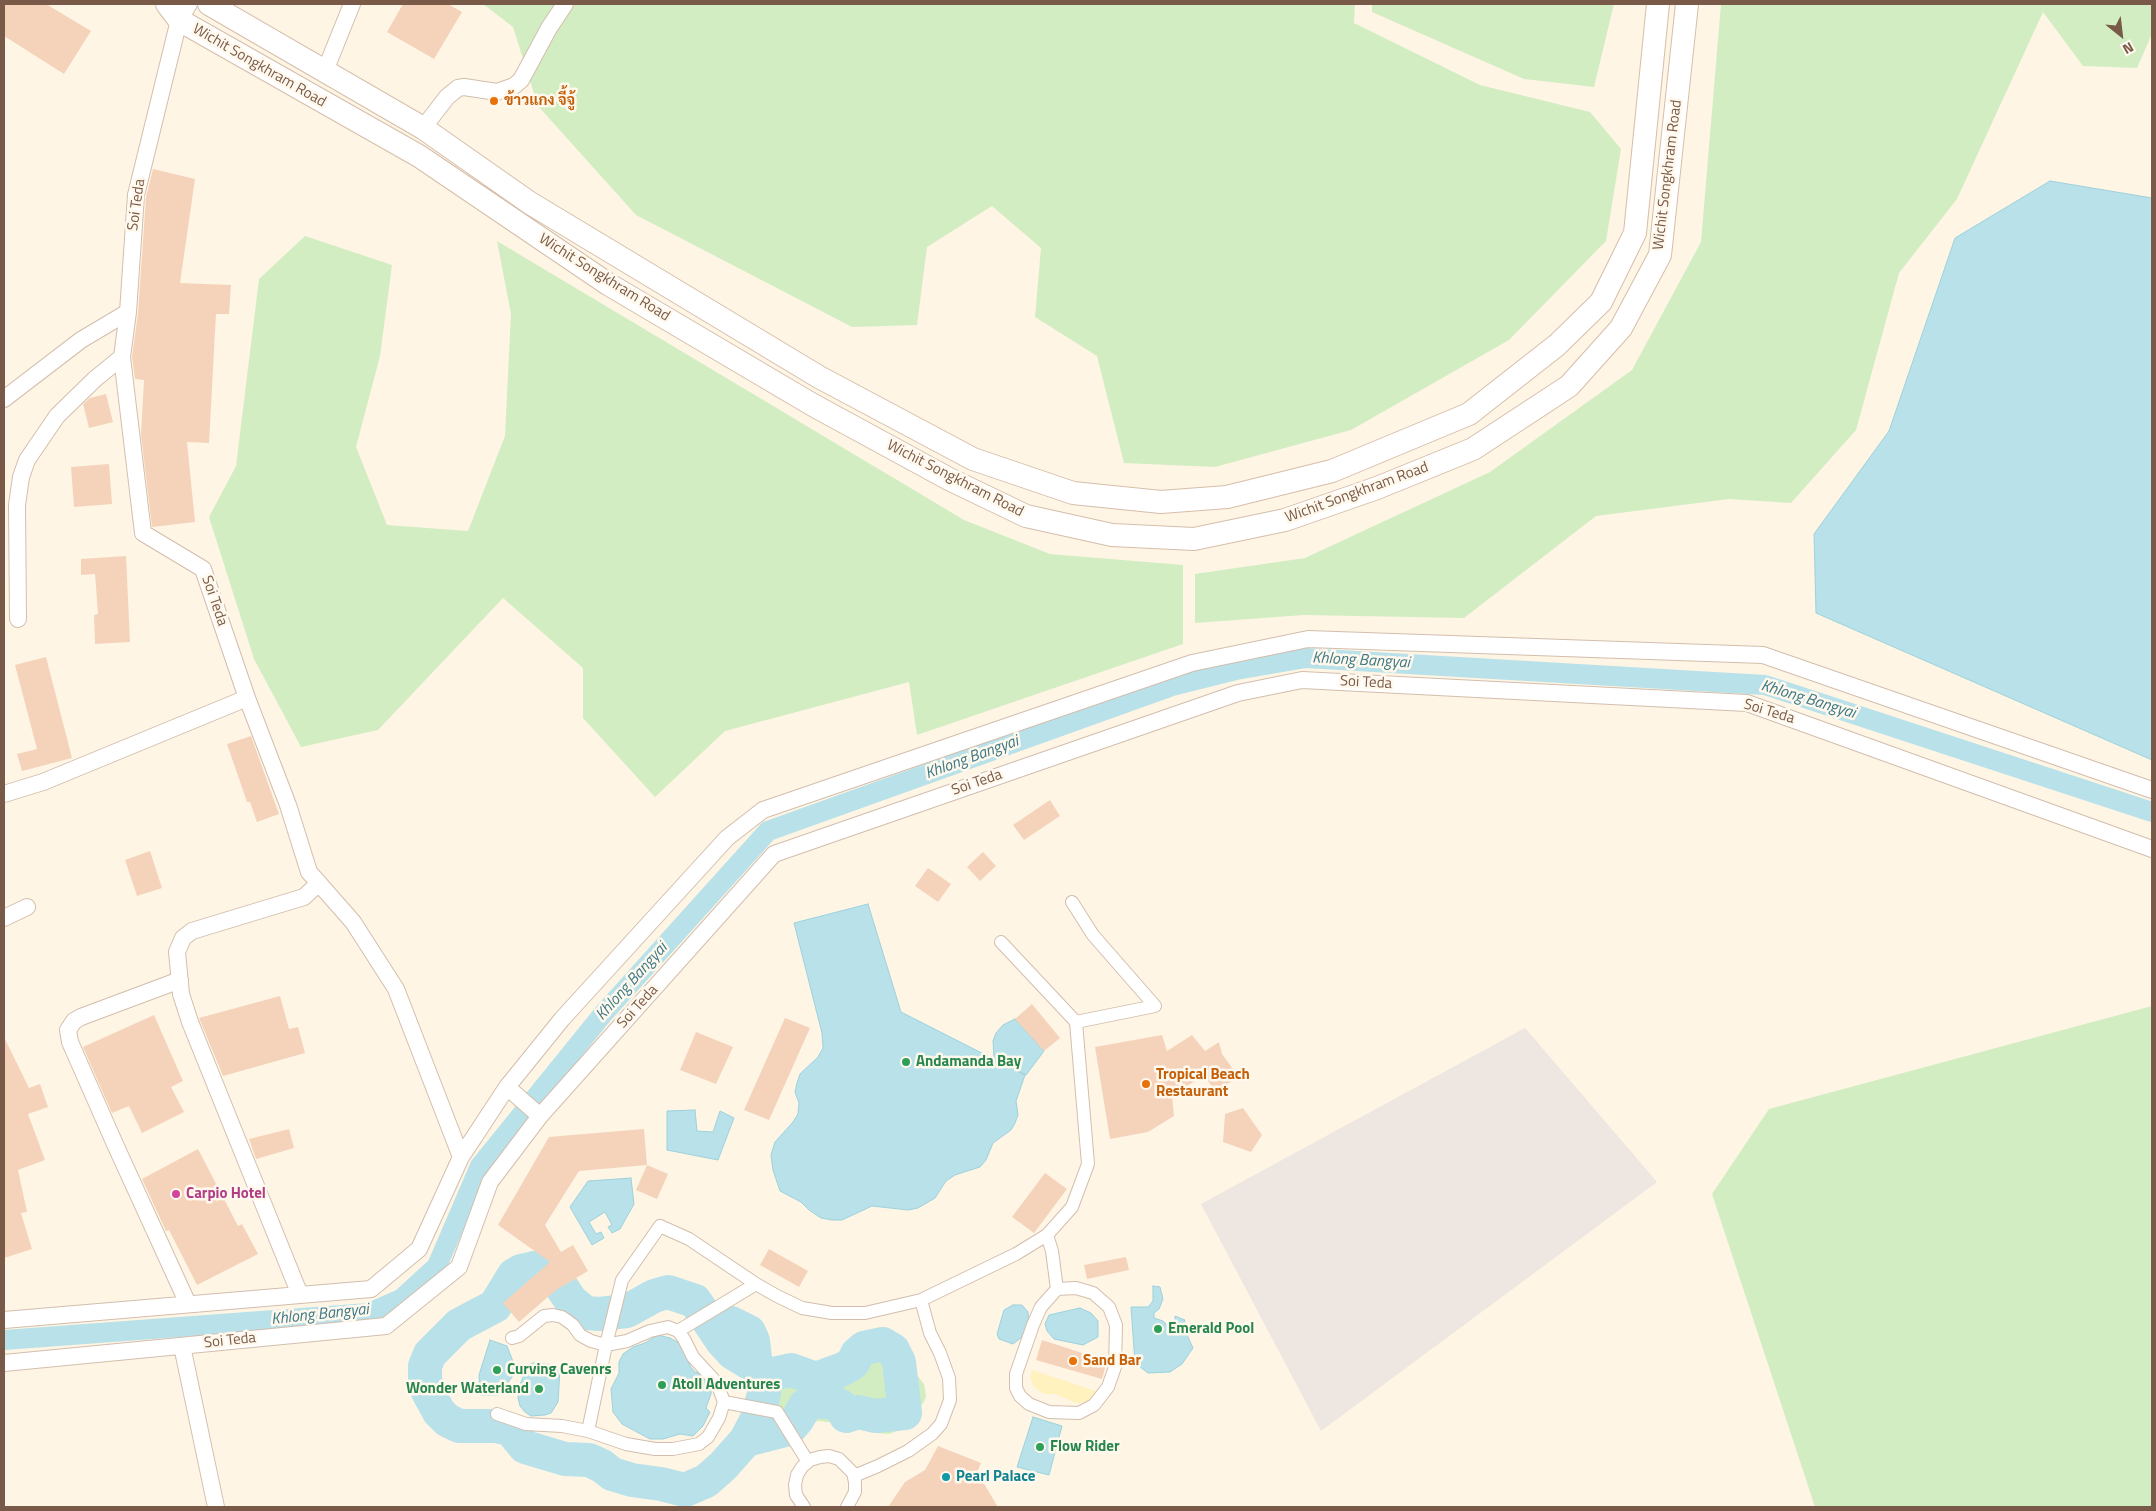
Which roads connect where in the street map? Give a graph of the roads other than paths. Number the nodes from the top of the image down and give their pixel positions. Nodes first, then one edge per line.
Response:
1 (209, 4) edge
2 (352, 4) edge
3 (565, 4) edge
4 (1658, 4) edge
5 (1687, 4) edge
6 (178, 9) edge
7 (325, 71) junction
8 (424, 128) junction
9 (128, 312) junction
10 (122, 357) junction
11 (4, 399) edge
12 (18, 619) dead end
13 (247, 698) junction
14 (2152, 790) edge
15 (4, 794) edge
16 (2152, 849) edge
17 (319, 883) junction
18 (1072, 902) dead end
19 (27, 907) dead end
20 (4, 918) edge
21 (1002, 942) dead end
22 (180, 980) junction
23 (1076, 1022) junction
24 (507, 1087) junction
25 (540, 1116) junction
26 (461, 1157) junction
27 (1047, 1235) junction
28 (756, 1284) junction
29 (1058, 1289) junction
30 (300, 1295) junction
31 (921, 1300) junction
32 (188, 1304) junction
33 (4, 1320) edge
34 (683, 1328) junction
35 (512, 1338) dead end
36 (607, 1339) junction
37 (182, 1346) junction
38 (4, 1364) edge
39 (728, 1402) junction
40 (497, 1414) dead end
41 (588, 1431) junction
42 (806, 1459) junction
43 (854, 1476) junction
44 (216, 1507) edge
45 (804, 1507) edge
46 (847, 1507) edge

1 - 7 main road, Wichit Songkhram Road
2 - 7 street
3 - 8 street
4 - 8 main road, Wichit Songkhram Road
5 - 6 main road, Wichit Songkhram Road
6 - 9 street, Soi Teda
7 - 8 main road, Wichit Songkhram Road
9 - 10 street, Soi Teda
9 - 11 street
10 - 12 street
10 - 13 street, Soi Teda
13 - 15 street
13 - 17 street, Soi Teda
14 - 24 street
16 - 25 street, Soi Teda
17 - 22 street
17 - 26 street, Soi Teda
18 - 23 street
19 - 20 street
21 - 23 street
22 - 30 street
22 - 32 street
23 - 27 street
24 - 25 street
24 - 26 street
25 - 37 street, Soi Teda
26 - 30 street
27 - 29 street
27 - 31 street
28 - 31 street
28 - 34 street
28 - 36 street
29 - 29 street
30 - 32 street
31 - 43 street
32 - 33 street
34 - 36 street
34 - 39 street
35 - 36 street
36 - 41 street
37 - 38 street, Soi Teda
37 - 44 street
39 - 41 street
39 - 42 street
40 - 41 street
42 - 43 street
42 - 45 street
43 - 46 street

